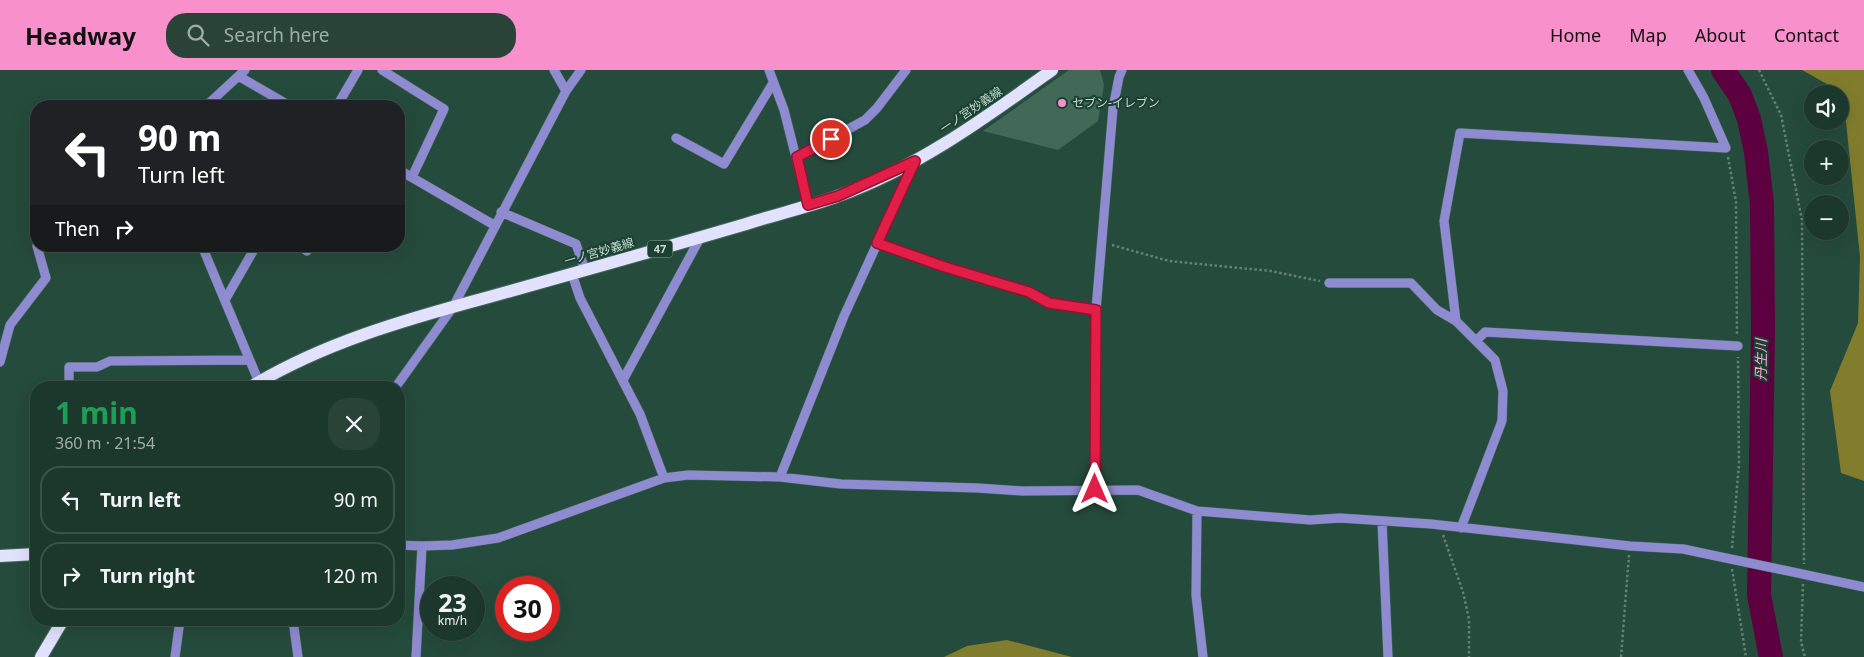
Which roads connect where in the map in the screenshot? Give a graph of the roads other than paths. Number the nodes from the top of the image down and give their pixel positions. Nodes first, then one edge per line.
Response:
1 (358, 70) edge
2 (382, 70) edge
3 (554, 70) edge
4 (582, 70) edge
5 (769, 70) edge
6 (906, 70) edge
7 (1052, 70) edge
8 (1122, 70) edge
9 (1688, 70) edge
10 (243, 73) edge
11 (773, 83) junction
12 (566, 91) junction
13 (213, 100) edge
14 (278, 100) edge
15 (341, 100) edge
16 (676, 138) dead end
17 (797, 157) junction
18 (915, 161) junction
19 (405, 173) edge
20 (412, 177) junction
21 (808, 205) junction
22 (502, 212) junction
23 (494, 225) junction
24 (700, 238) junction
25 (877, 243) junction
26 (39, 252) edge
27 (205, 252) edge
28 (253, 252) edge
29 (578, 272) junction
30 (1329, 283) road end
31 (225, 300) junction
32 (453, 307) junction
33 (1096, 310) junction
34 (1456, 321) junction
35 (1476, 341) junction
36 (1738, 346) dead end
37 (250, 360) junction
38 (0, 362) edge
39 (623, 380) junction
40 (69, 381) edge
41 (255, 381) edge
42 (264, 381) edge
43 (400, 381) edge
44 (780, 477) junction
45 (664, 478) junction
46 (1095, 489) junction
47 (1197, 512) junction
48 (1382, 521) junction
49 (1461, 528) junction
50 (405, 545) edge
51 (422, 546) junction
52 (30, 554) edge
53 (0, 556) edge
54 (1864, 587) edge
55 (59, 626) edge
56 (179, 626) edge
57 (293, 626) edge
58 (41, 657) edge
59 (175, 657) edge
60 (298, 657) edge
61 (416, 657) edge
62 (1204, 657) edge
63 (1388, 657) edge

1 - 15 street
2 - 20 street
3 - 12 street
4 - 12 street
5 - 11 street
6 - 17 street
7 - 18 main road, 一ノ宮妙義線 / 47
8 - 33 street
9 - 34 street
10 - 13 street
10 - 14 street
11 - 16 street
11 - 17 street
12 - 22 street
17 - 21 street
18 - 21 main road, 一ノ宮妙義線 / 47
18 - 25 street
19 - 20 street
20 - 23 street
21 - 24 main road, 一ノ宮妙義線 / 47
22 - 23 street
22 - 29 street
23 - 32 street
24 - 29 main road, 一ノ宮妙義線 / 47
24 - 39 street
25 - 33 street
25 - 44 street
26 - 38 street
27 - 31 street
28 - 31 street
29 - 32 main road, 一ノ宮妙義線 / 47
29 - 39 street
30 - 34 street
31 - 37 street
32 - 42 main road, 一ノ宮妙義線 / 47
32 - 43 street
33 - 46 street
34 - 35 street
35 - 36 street
35 - 49 street
37 - 40 street
37 - 41 street
39 - 45 street
44 - 45 street
44 - 46 street
45 - 51 street
46 - 47 street
47 - 48 street
47 - 62 street
48 - 49 street
48 - 63 street
49 - 54 street
50 - 51 street
51 - 61 street
52 - 53 main road
55 - 58 main road
56 - 59 street
57 - 60 street

